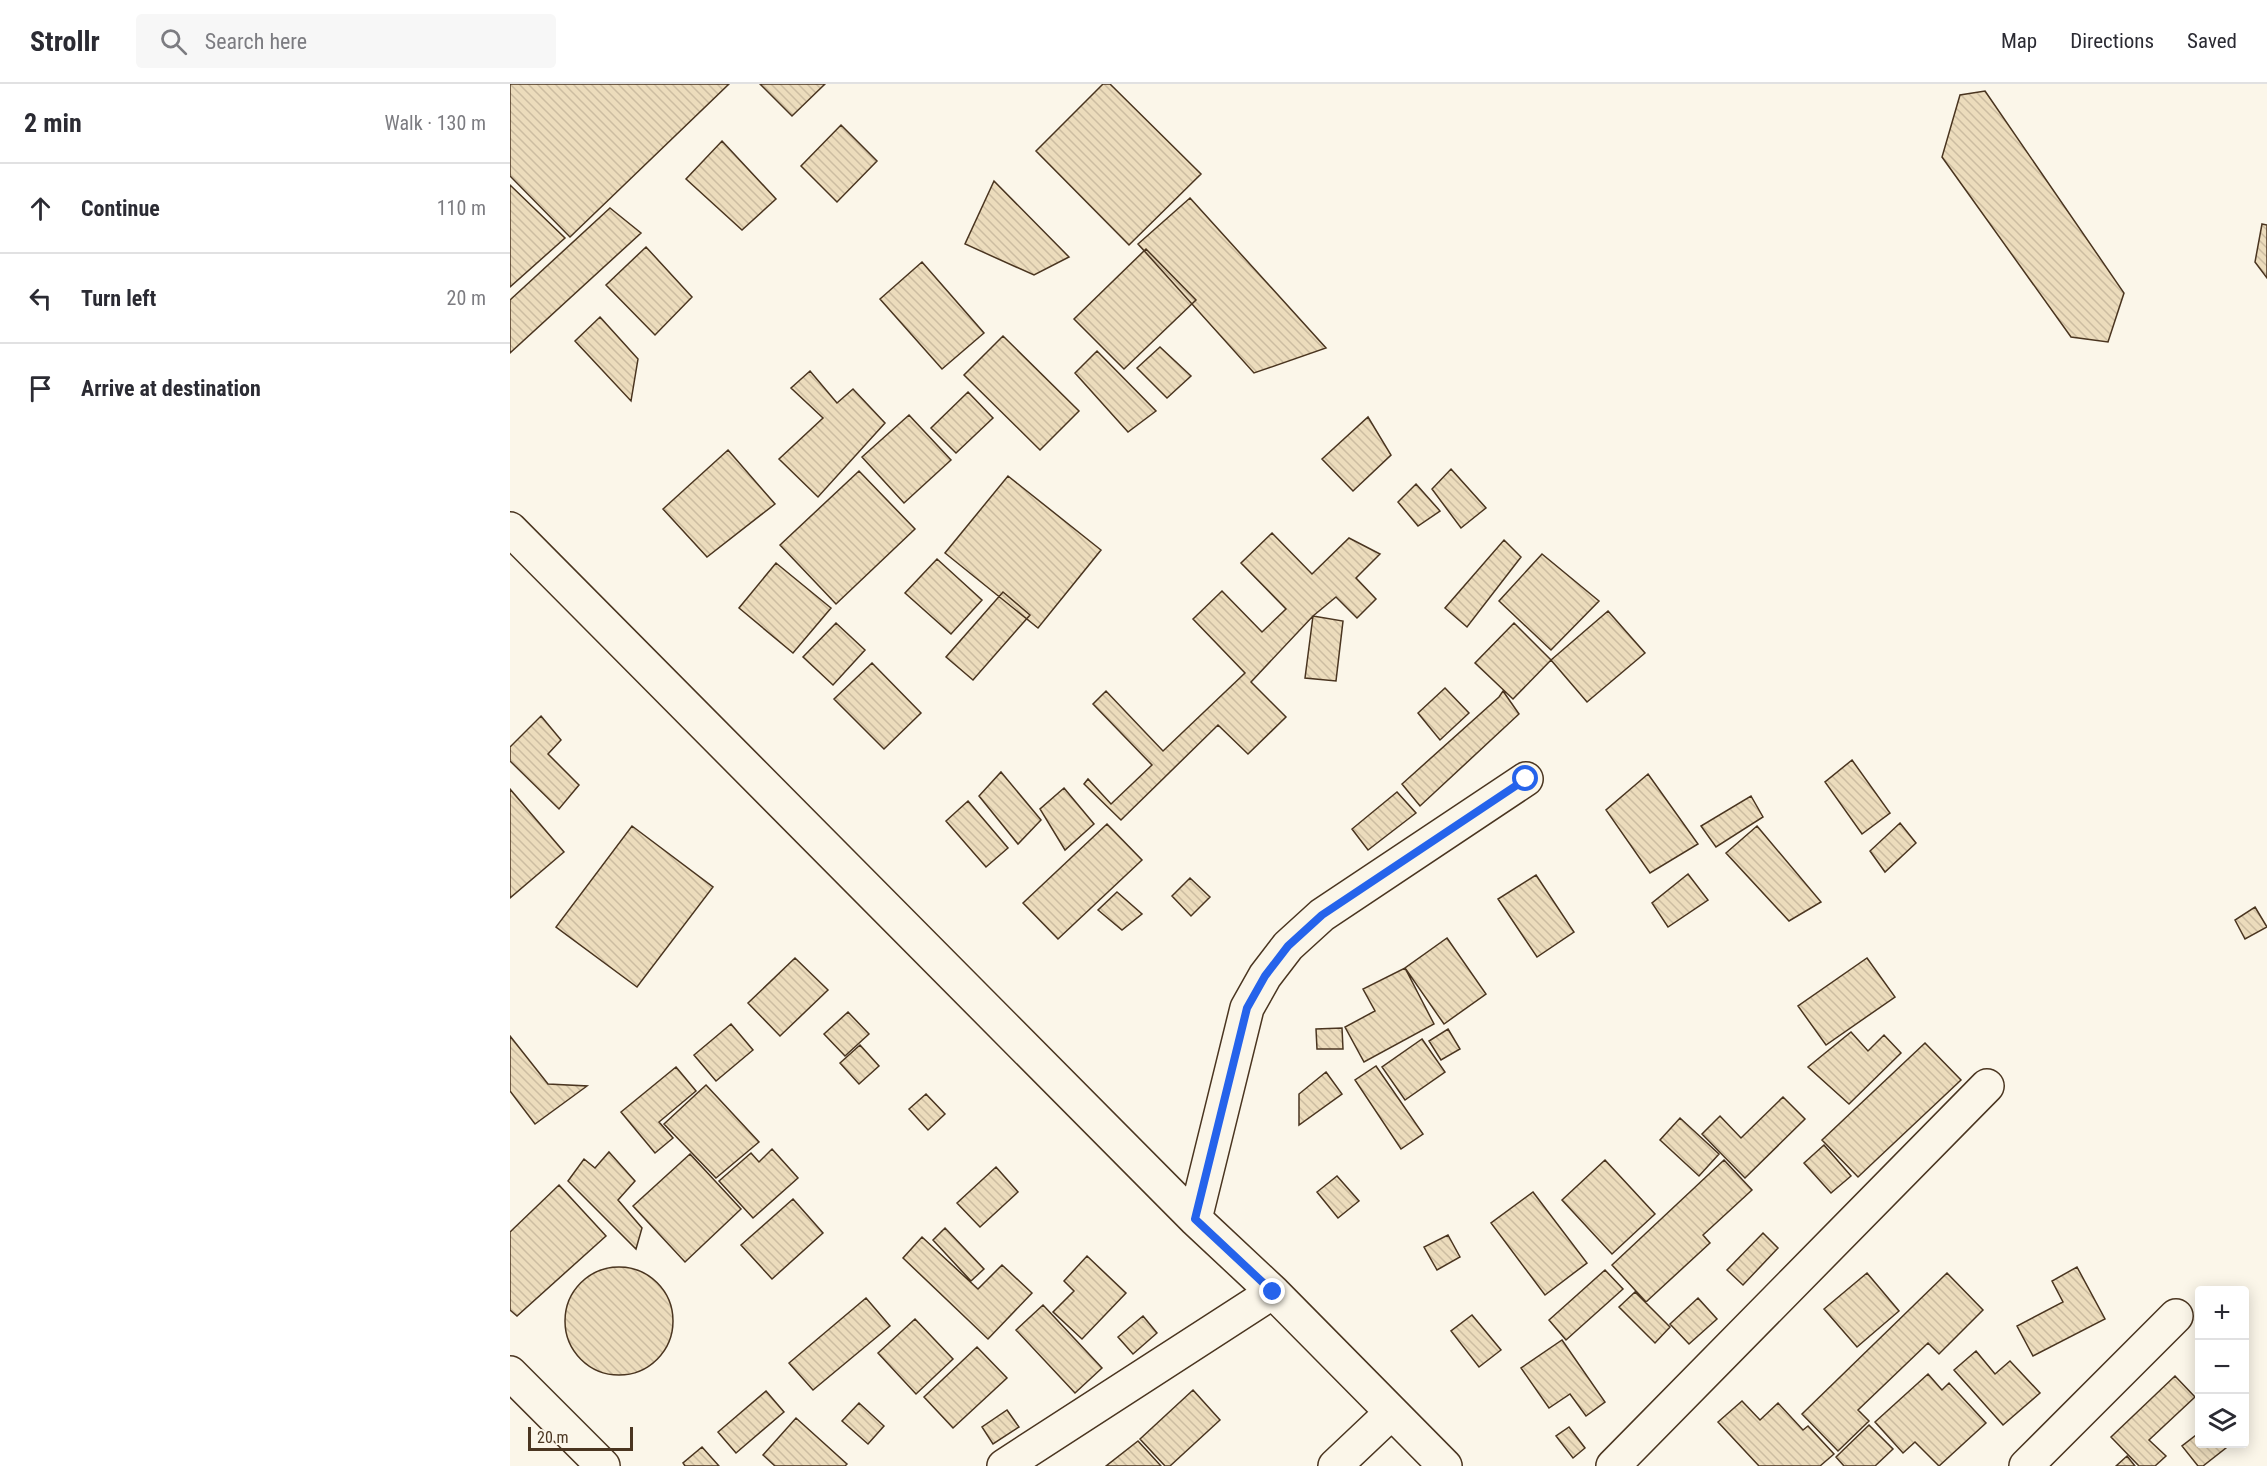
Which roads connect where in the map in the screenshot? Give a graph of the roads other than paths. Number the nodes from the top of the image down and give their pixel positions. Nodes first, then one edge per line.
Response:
1 (510, 529) edge
2 (1526, 779) dead end
3 (1987, 1086) dead end
4 (1195, 1219) junction
5 (1273, 1292) junction
6 (2176, 1316) dead end
7 (510, 1373) edge
8 (1391, 1413) junction
9 (603, 1466) edge
10 (1004, 1466) edge
11 (1335, 1466) edge
12 (1445, 1466) edge
13 (1613, 1466) edge
14 (2026, 1466) edge

1 - 4 street
2 - 4 street
3 - 13 street
4 - 5 street
5 - 8 street
5 - 10 street
6 - 14 street
7 - 9 street
8 - 11 street
8 - 12 street

